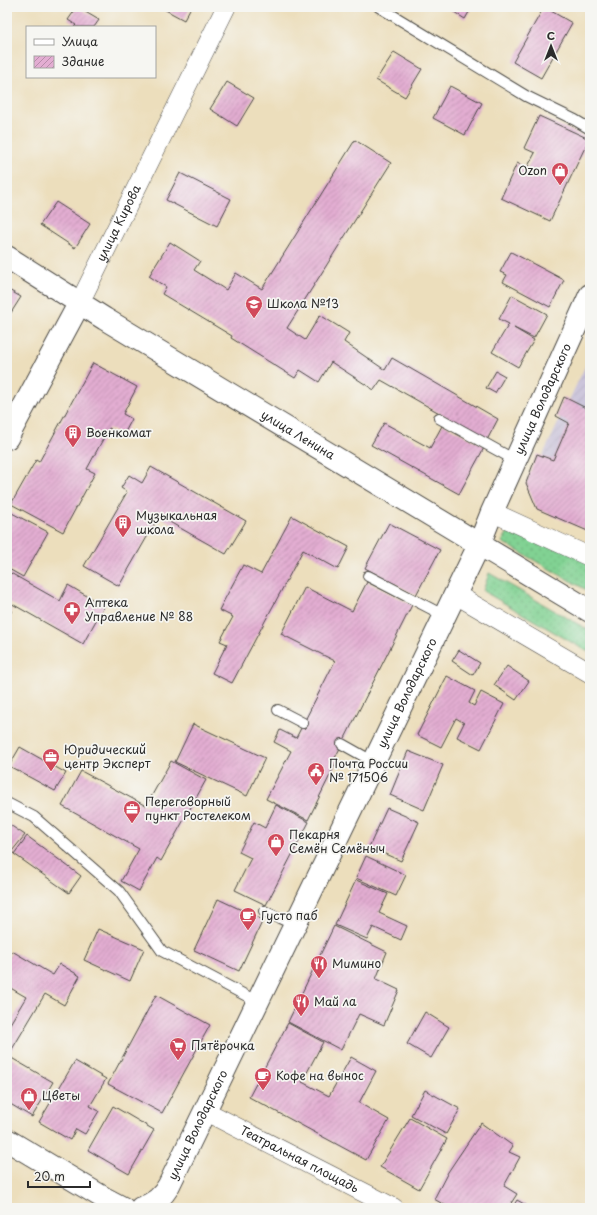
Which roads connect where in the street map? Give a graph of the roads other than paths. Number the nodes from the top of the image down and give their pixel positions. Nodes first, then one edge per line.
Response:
1 (226, 7) edge
2 (379, 7) edge
3 (590, 128) edge
4 (7, 257) edge
5 (590, 295) edge
6 (79, 304) junction
7 (439, 418) dead end
8 (7, 438) edge
9 (515, 460) junction
10 (492, 512) junction
11 (479, 545) junction
12 (590, 557) edge
13 (368, 576) dead end
14 (455, 594) junction
15 (590, 611) edge
16 (444, 616) junction
17 (590, 673) edge
18 (278, 710) dead end
19 (303, 723) dead end
20 (342, 744) dead end
21 (374, 762) junction
22 (7, 803) edge
23 (264, 911) dead end
24 (295, 925) junction
25 (258, 1002) junction
26 (205, 1111) junction
27 (7, 1140) edge
28 (123, 1208) edge
29 (143, 1208) edge
30 (394, 1208) edge

1 - 6 street, улица Кирова
2 - 3 lane
4 - 6 main road, улица Ленина
5 - 9 main road, улица Володарского
6 - 8 main road, улица Кирова
6 - 11 main road, улица Ленина
7 - 9 lane
9 - 10 main road, улица Володарского
10 - 11 main road, улица Володарского
10 - 12 street
11 - 14 main road, улица Володарского
11 - 15 main road, улица Ленина
13 - 16 lane
14 - 16 main road, улица Володарского
14 - 17 street
16 - 21 main road, улица Володарского
18 - 19 lane
20 - 21 lane
21 - 24 main road, улица Володарского
22 - 25 lane
23 - 24 lane
24 - 25 main road, улица Володарского
25 - 26 main road, улица Володарского
26 - 29 main road, улица Володарского
26 - 30 street, Театральная площадь
27 - 28 main road

